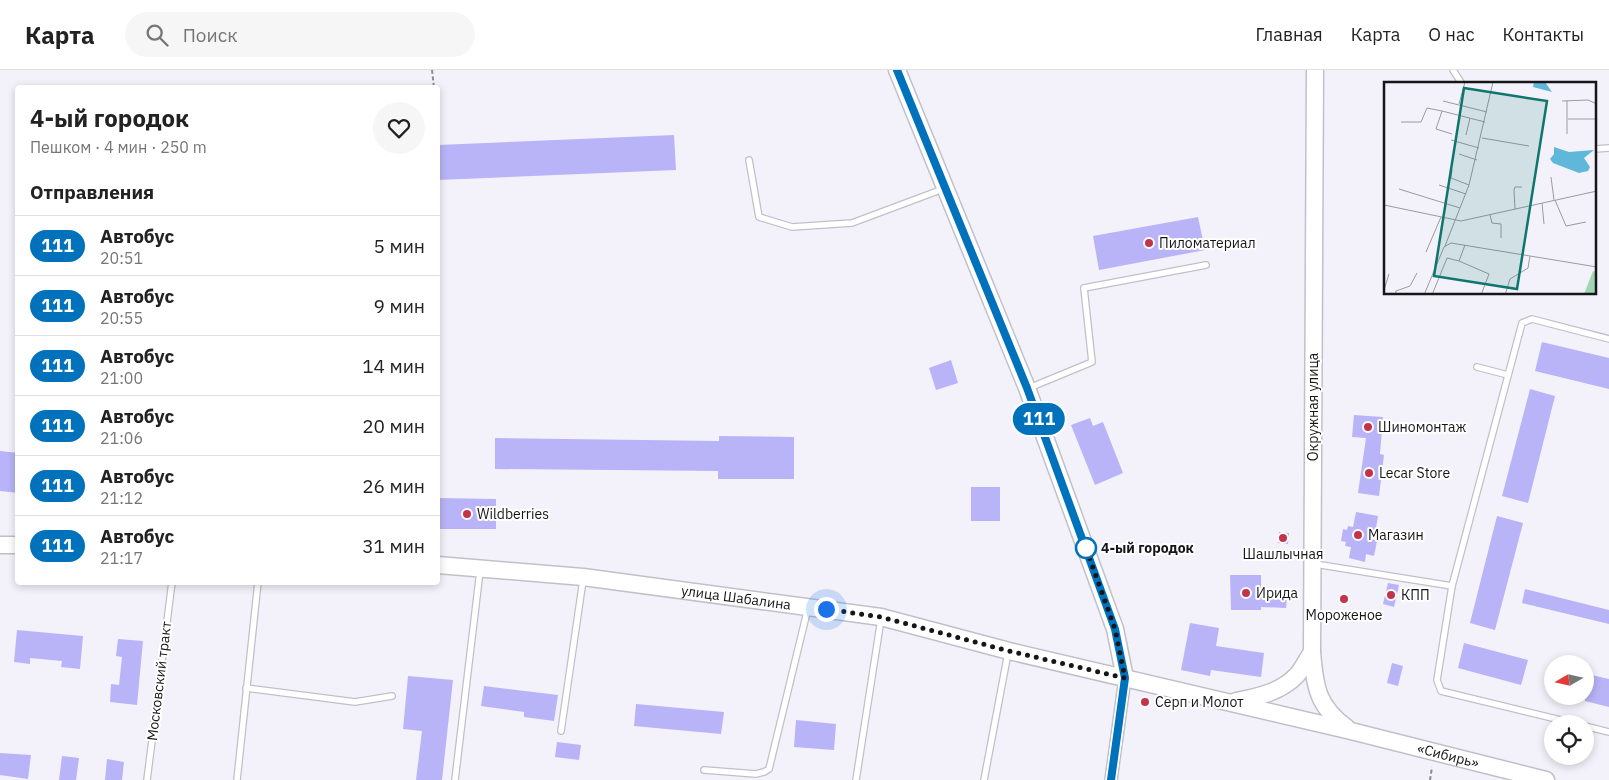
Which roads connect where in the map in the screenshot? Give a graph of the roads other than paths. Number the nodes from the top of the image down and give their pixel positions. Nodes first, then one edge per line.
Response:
1 (897, 70) edge
2 (1315, 70) edge
3 (1453, 70) edge
4 (1461, 82) edge
5 (1609, 148) edge
6 (1596, 150) edge
7 (749, 160) dead end
8 (946, 188) junction
9 (1206, 266) dead end
10 (1609, 339) edge
11 (1477, 367) dead end
12 (1508, 376) junction
13 (1027, 388) junction
14 (0, 545) edge
15 (15, 546) edge
16 (1313, 563) junction
17 (440, 565) edge
18 (480, 569) junction
19 (583, 578) junction
20 (172, 585) edge
21 (258, 585) edge
22 (1452, 586) junction
23 (808, 606) junction
24 (881, 617) junction
25 (1009, 651) junction
26 (1312, 652) junction
27 (1125, 678) junction
28 (246, 688) junction
29 (392, 696) dead end
30 (1228, 702) junction
31 (1544, 716) edge
32 (1594, 728) edge
33 (561, 731) dead end
34 (1351, 731) junction
35 (1609, 732) edge
36 (704, 770) dead end
37 (147, 780) edge
38 (237, 780) edge
39 (454, 780) edge
40 (856, 780) edge
41 (984, 780) edge
42 (1111, 780) edge
43 (1546, 780) edge

1 - 8 street
2 - 16 street, Окружная улица
3 - 4 lane
5 - 6 lane
7 - 8 lane
8 - 13 street
9 - 13 lane
10 - 12 lane
11 - 12 lane
12 - 22 lane
13 - 27 street
14 - 15 street
16 - 22 lane
16 - 26 street, Окружная улица
17 - 18 street, улица Шабалина
18 - 19 street, улица Шабалина
18 - 39 lane
19 - 23 street, улица Шабалина
19 - 33 lane
20 - 37 lane, Московский тракт
21 - 28 lane
22 - 31 lane
23 - 24 street, улица Шабалина
23 - 36 lane
24 - 25 street, улица Шабалина
24 - 40 lane
25 - 27 street, улица Шабалина
25 - 41 lane
26 - 30 street
26 - 34 street, Окружная улица
27 - 30 street, улица Шабалина
27 - 42 street
28 - 29 lane
28 - 38 lane
30 - 34 street, улица Шабалина
32 - 35 lane
34 - 43 street, «Сибирь»

